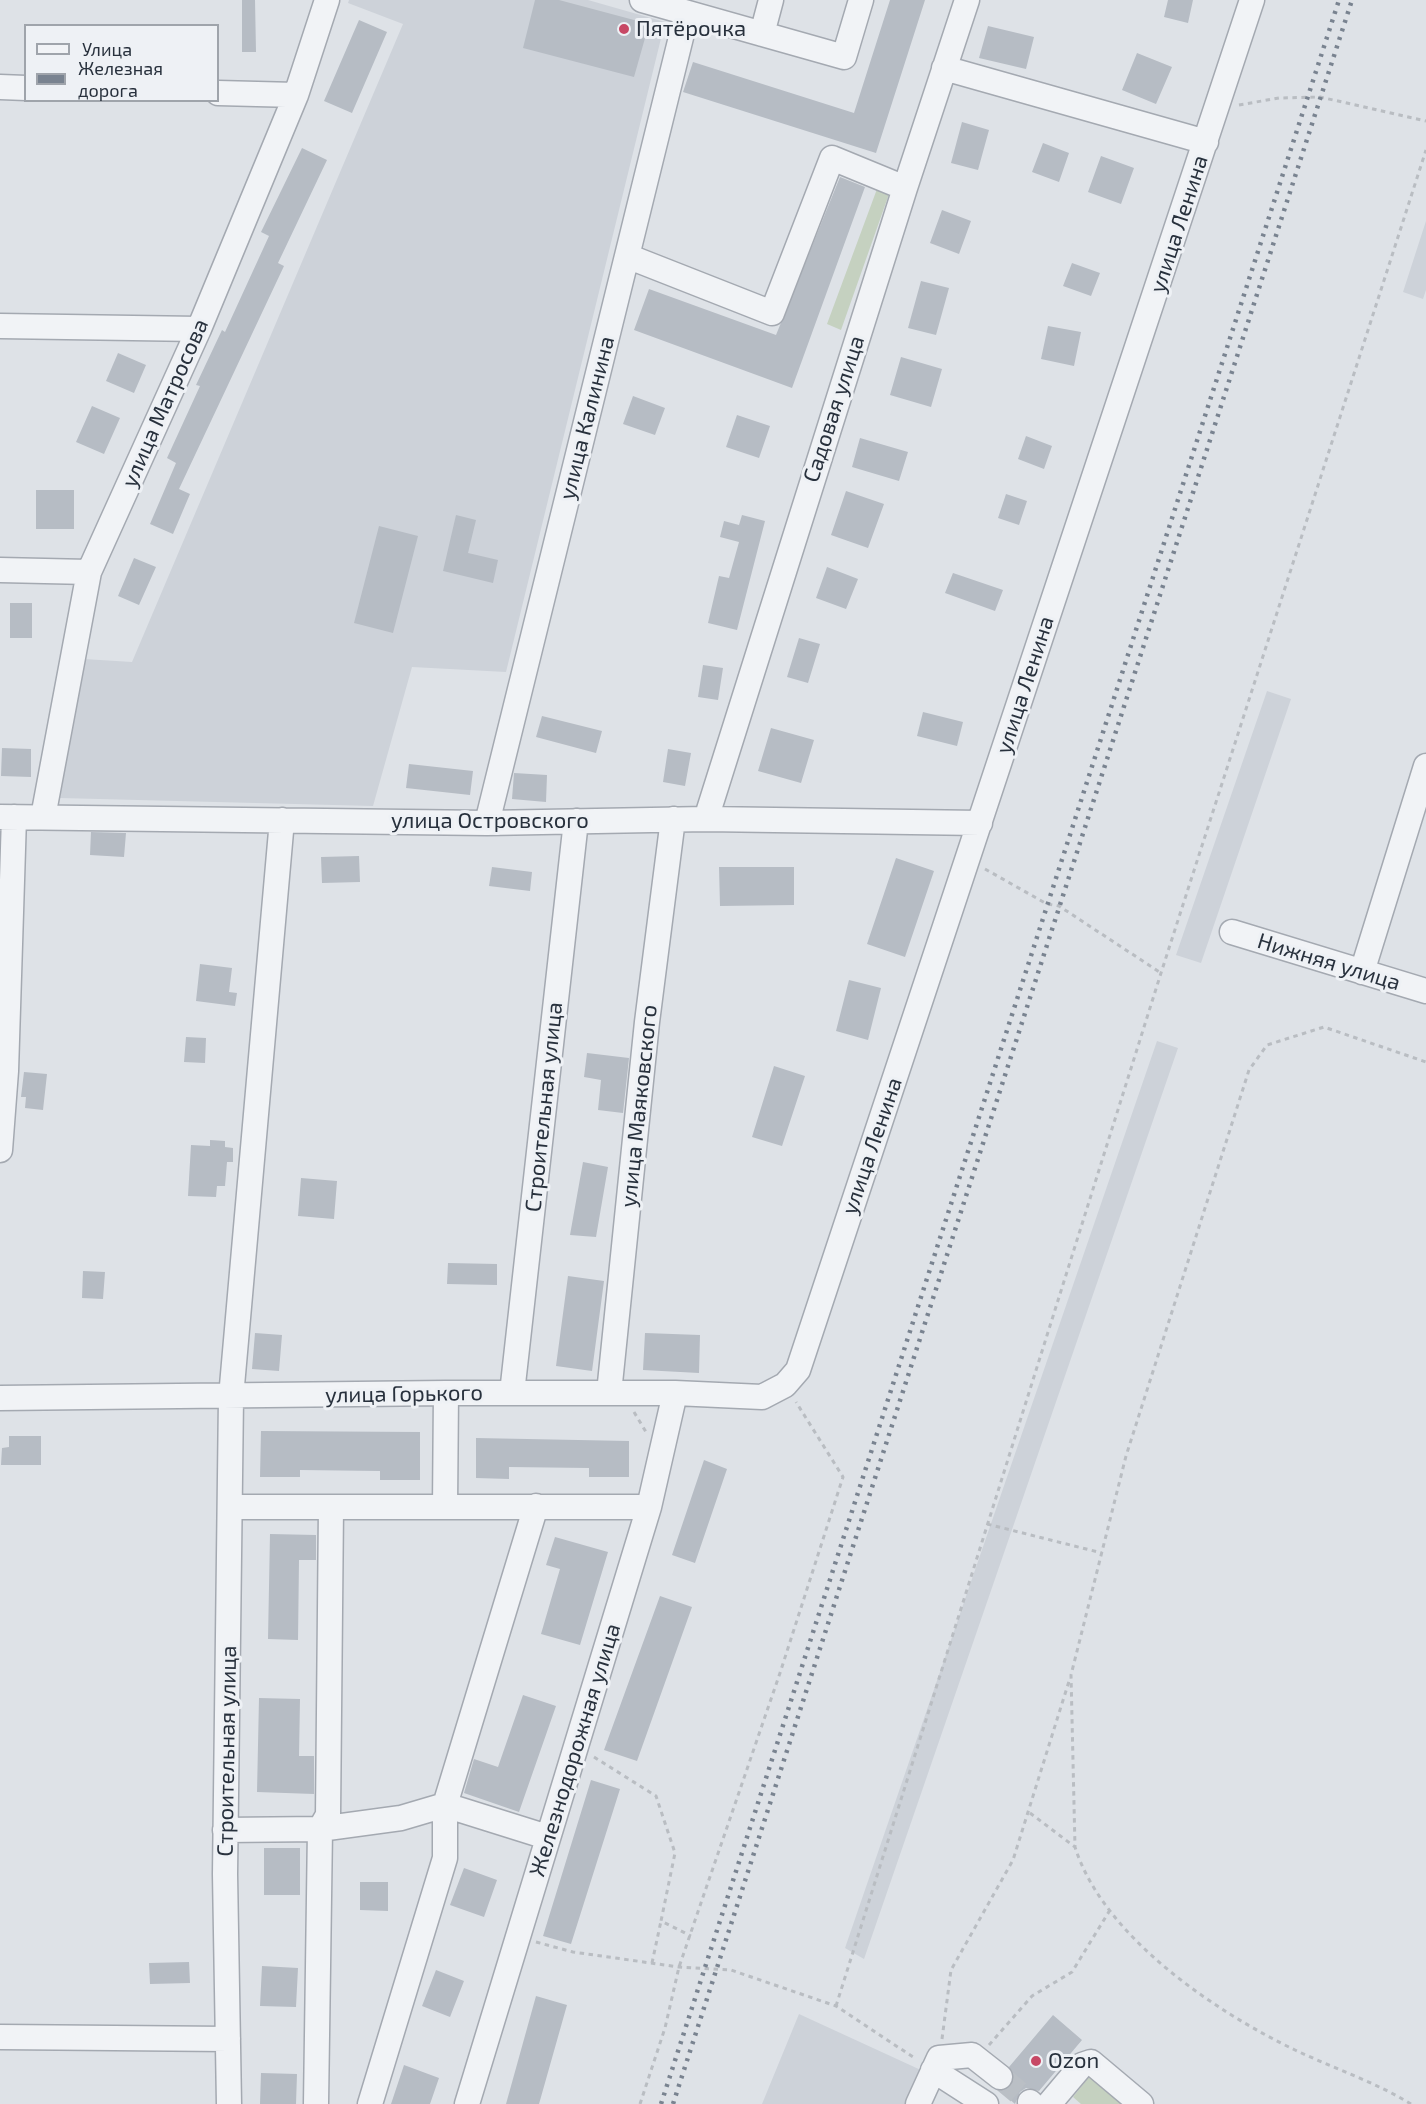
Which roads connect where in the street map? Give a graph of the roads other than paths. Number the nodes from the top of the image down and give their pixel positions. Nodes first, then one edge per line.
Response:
1 (327, 0) edge
2 (642, 0) edge
3 (771, 0) edge
4 (861, 0) edge
5 (967, 0) edge
6 (1252, 0) edge
7 (687, 13) junction
8 (762, 34) junction
9 (944, 68) junction
10 (0, 87) edge
11 (24, 88) edge
12 (219, 93) edge
13 (296, 95) junction
14 (1206, 142) junction
15 (904, 188) junction
16 (627, 256) junction
17 (0, 326) edge
18 (199, 329) junction
19 (0, 570) edge
20 (89, 572) junction
21 (1426, 766) edge
22 (7, 817) edge
23 (43, 817) junction
24 (673, 819) junction
25 (705, 819) junction
26 (282, 820) junction
27 (576, 821) junction
28 (487, 823) junction
29 (980, 823) junction
30 (1232, 932) dead end
31 (1362, 972) junction
32 (1426, 991) edge
33 (3, 1071) edge
34 (0, 1150) edge
35 (791, 1378) joint
36 (446, 1393) junction
37 (512, 1393) junction
38 (609, 1393) junction
39 (675, 1393) junction
40 (231, 1397) junction
41 (0, 1398) edge
42 (536, 1506) junction
43 (232, 1507) junction
44 (331, 1507) junction
45 (445, 1507) junction
46 (649, 1507) junction
47 (444, 1805) junction
48 (320, 1829) junction
49 (225, 1830) junction
50 (547, 1837) junction
51 (0, 2037) edge
52 (228, 2039) junction
53 (936, 2064) junction
54 (1000, 2077) tunnel mouth
55 (1037, 2103) edge
56 (229, 2104) edge
57 (316, 2104) edge
58 (370, 2104) edge
59 (467, 2104) edge
60 (918, 2104) edge
61 (986, 2104) edge
62 (1141, 2104) edge

1 - 13 street, улица Матросова
2 - 7 street
3 - 8 street
4 - 8 street
5 - 9 street, Садовая улица
6 - 14 street, улица Ленина
7 - 8 street
7 - 16 street, улица Калинина
9 - 14 street
9 - 15 street, Садовая улица
10 - 11 street
12 - 13 street
13 - 18 street, улица Матросова
14 - 29 street, улица Ленина
15 - 16 street
15 - 25 street, Садовая улица
16 - 28 street, улица Калинина
17 - 18 street
18 - 20 street, улица Матросова
19 - 20 street
20 - 23 street, улица Матросова
21 - 31 street
22 - 23 street, улица Островского
22 - 33 street
23 - 26 street, улица Островского
24 - 25 street, улица Островского
24 - 27 street, улица Островского
24 - 38 street, улица Маяковского
25 - 29 street, улица Островского
26 - 28 street, улица Островского
26 - 40 street, Строительная улица
27 - 28 street, улица Островского
27 - 37 street, Строительная улица
29 - 35 street, улица Ленина
30 - 31 street, Нижняя улица
31 - 32 street, Нижняя улица
33 - 34 street
35 - 39 street, улица Горького
36 - 37 street, улица Горького
36 - 40 street, улица Горького
36 - 45 street
37 - 38 street, улица Горького
38 - 39 street, улица Горького
39 - 46 street, Железнодорожная улица
40 - 41 street, улица Горького
40 - 43 street, Строительная улица
42 - 45 street
42 - 46 street
42 - 47 street
43 - 44 street
43 - 49 street, Строительная улица
44 - 45 street
44 - 48 street
46 - 50 street, Железнодорожная улица
47 - 48 street
47 - 50 street
47 - 58 street
48 - 49 street
48 - 57 street
49 - 52 street, Строительная улица
50 - 59 street, Железнодорожная улица
51 - 52 street
52 - 56 street, Строительная улица
53 - 54 street
53 - 60 street
53 - 61 street
55 - 62 street

